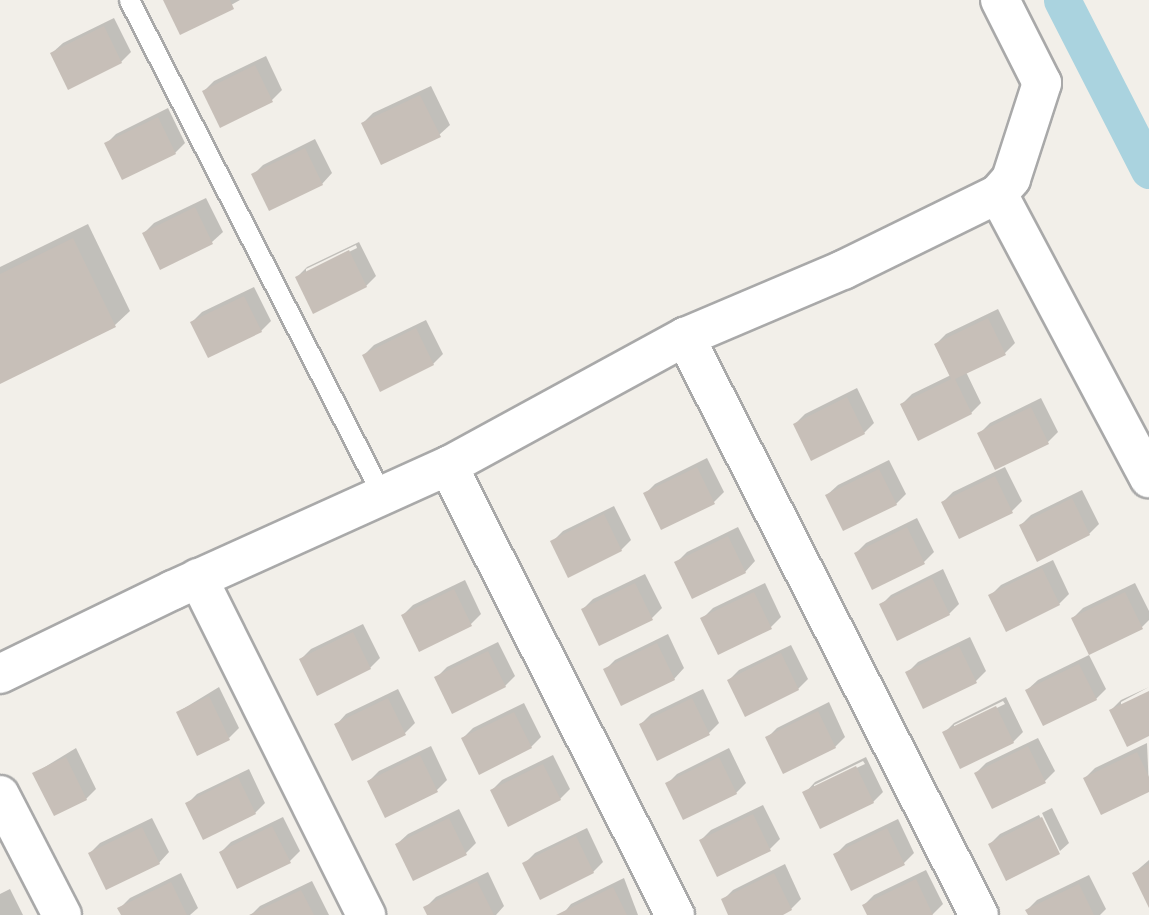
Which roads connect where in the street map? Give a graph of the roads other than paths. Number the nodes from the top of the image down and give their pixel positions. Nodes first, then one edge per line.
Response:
1 (129, 0) edge
2 (1000, 0) edge
3 (998, 194) junction
4 (685, 337) junction
5 (447, 466) junction
6 (1149, 478) edge
7 (383, 495) junction
8 (198, 578) junction
9 (0, 674) edge
10 (0, 794) edge
11 (62, 915) edge
12 (366, 915) edge
13 (675, 915) edge
14 (978, 915) edge

1 - 7 lane
2 - 3 street
3 - 4 street
3 - 6 street
4 - 5 street
4 - 14 street
5 - 7 street
5 - 13 street
7 - 8 street
8 - 9 street
8 - 12 street
10 - 11 street

